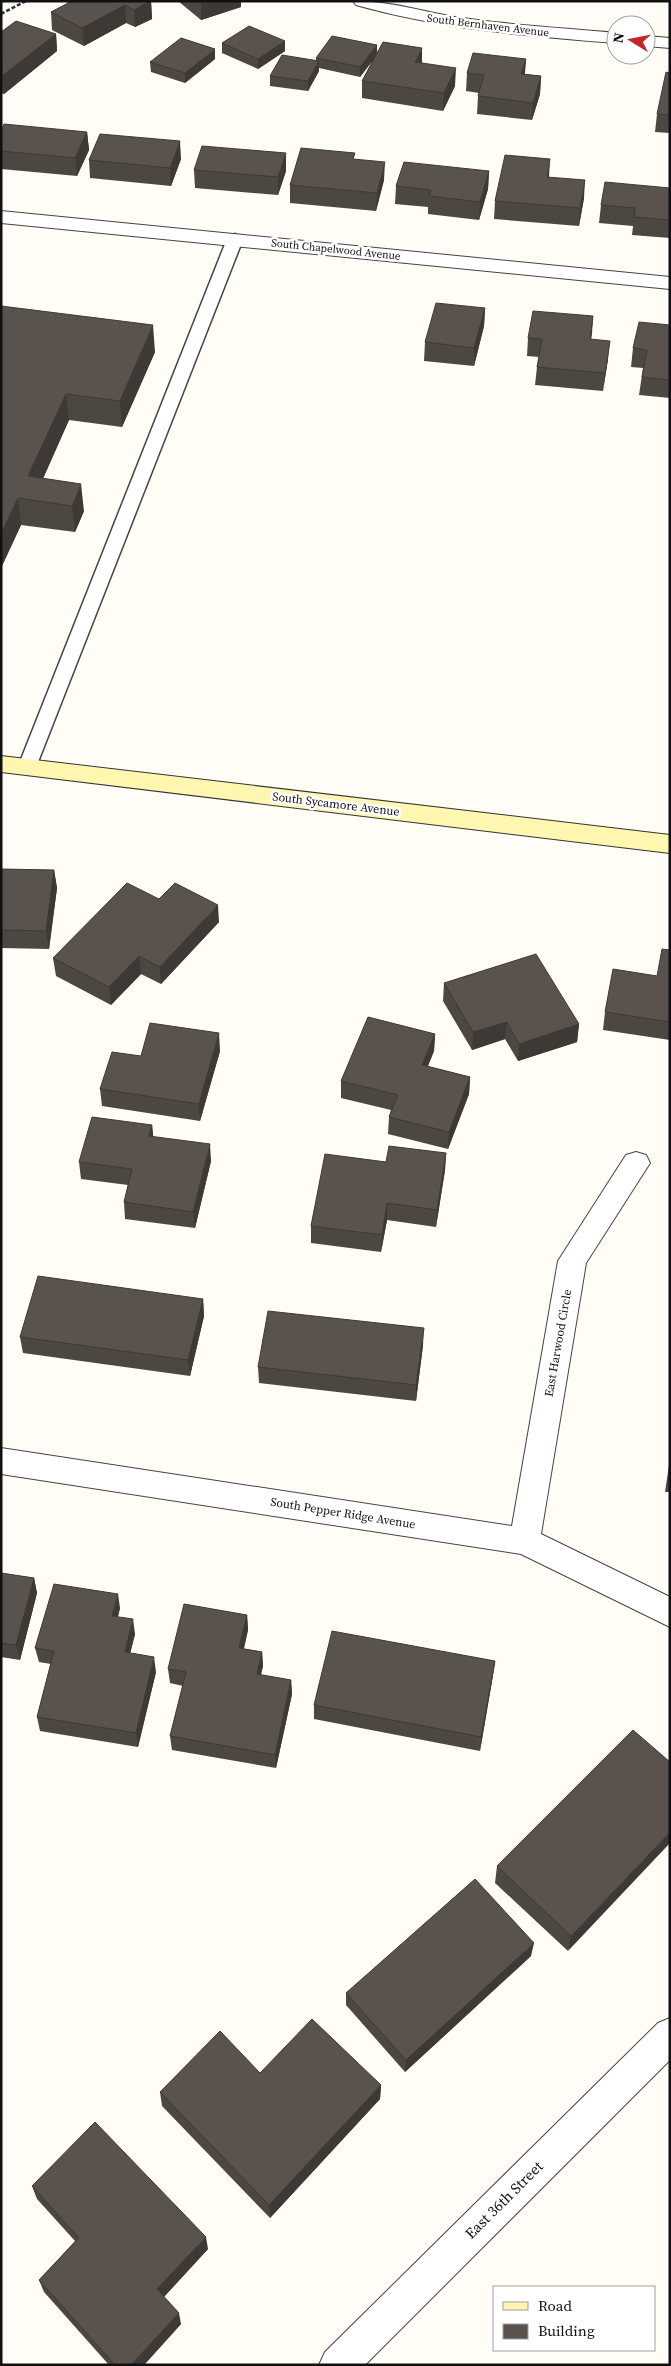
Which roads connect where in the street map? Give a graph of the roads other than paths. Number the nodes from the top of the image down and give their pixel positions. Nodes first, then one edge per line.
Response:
1 (362, 1) edge
2 (606, 37) edge
3 (656, 42) edge
4 (670, 43) edge
5 (1, 217) edge
6 (235, 239) junction
7 (670, 283) edge
8 (1, 764) edge
9 (27, 767) junction
10 (670, 844) edge
11 (636, 1163) dead end
12 (1, 1461) edge
13 (524, 1541) junction
14 (670, 1613) edge
15 (670, 2035) edge
16 (338, 2365) edge

1 - 2 street, South Bernhaven Avenue
3 - 4 street
5 - 6 street, South Chapelwood Avenue
6 - 7 street, South Chapelwood Avenue
6 - 9 lane
8 - 9 main road, South Sycamore Avenue
9 - 10 main road, South Sycamore Avenue
11 - 13 street, East Harwood Circle
12 - 13 street, South Pepper Ridge Avenue
13 - 14 street, South Pepper Ridge Avenue
15 - 16 street, East 36th Street

